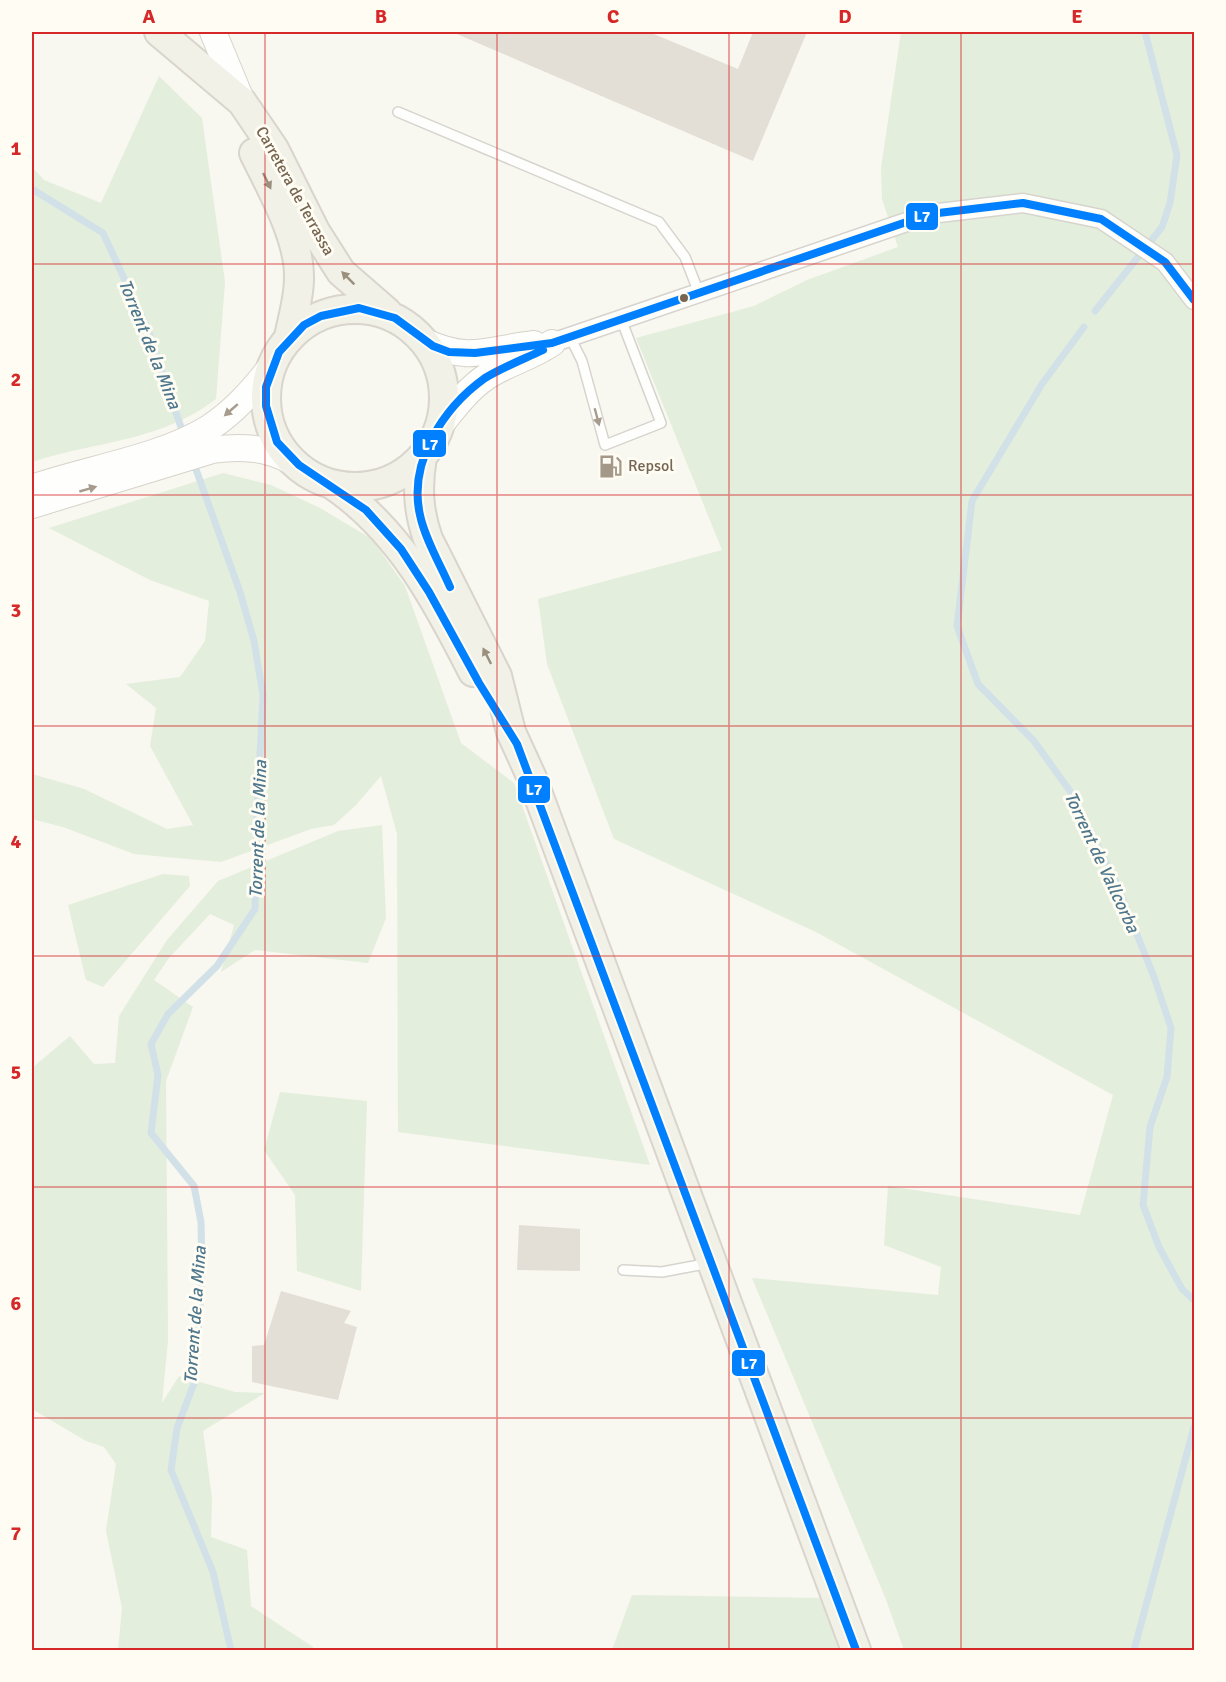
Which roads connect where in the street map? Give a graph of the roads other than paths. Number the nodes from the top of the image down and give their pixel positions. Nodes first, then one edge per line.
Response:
1 (159, 32) edge
2 (213, 32) edge
3 (199, 64) junction
4 (242, 102) junction
5 (398, 112) dead end
6 (699, 293) junction
7 (1194, 300) edge
8 (391, 316) junction
9 (621, 320) junction
10 (289, 337) junction
11 (561, 340) junction
12 (424, 342) junction
13 (271, 368) junction
14 (441, 424) junction
15 (422, 457) junction
16 (291, 461) junction
17 (100, 466) junction
18 (32, 476) edge
19 (333, 485) junction
20 (32, 488) edge
21 (32, 505) edge
22 (511, 732) junction
23 (712, 1262) junction
24 (623, 1270) dead end
25 (856, 1650) edge

1 - 3 main road, Carretera de Terrassa
2 - 4 street
3 - 4 main road, Carretera de Terrassa
3 -> 10 main road, Carretera de Terrassa
8 -> 4 main road, Carretera de Terrassa
5 - 6 lane
6 - 7 street
6 - 9 street
8 - 10 main road
8 - 12 main road
9 - 11 street
11 -> 9 lane
10 - 13 main road
11 - 12 street
11 - 14 street
12 - 14 main road
13 - 16 main road
13 -> 17 street
14 - 15 main road
15 - 19 main road
22 -> 15 main road
16 - 19 main road
21 -> 16 street
17 - 18 street
17 - 20 street
19 - 22 main road
22 - 23 main road
23 - 24 lane
23 - 25 main road

